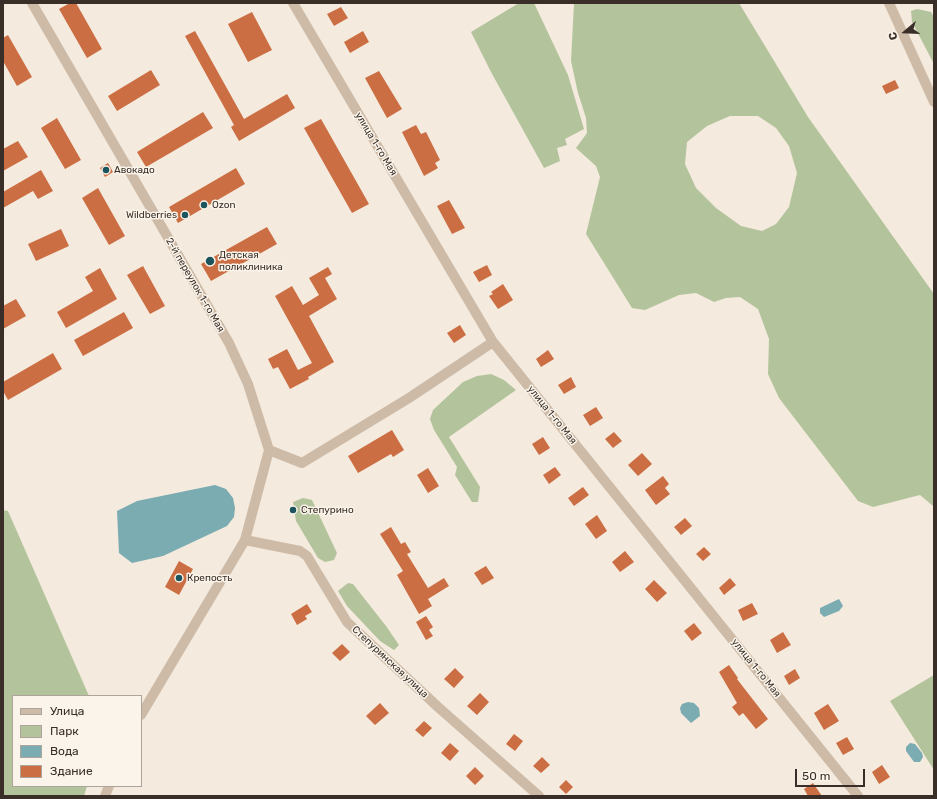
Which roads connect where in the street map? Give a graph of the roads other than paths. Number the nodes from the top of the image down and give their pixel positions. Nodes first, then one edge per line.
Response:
1 (32, 3) edge
2 (293, 3) edge
3 (889, 3) edge
4 (934, 102) edge
5 (493, 342) junction
6 (269, 450) junction
7 (245, 540) junction
8 (142, 713) edge
9 (539, 796) edge
10 (858, 796) edge

1 - 6 street, 2-й переулок 1-го Мая
2 - 5 street, улица 1-го Мая
3 - 4 street
5 - 6 street
5 - 10 street, улица 1-го Мая
6 - 7 street
7 - 8 street
7 - 9 street, Степуринская улица

